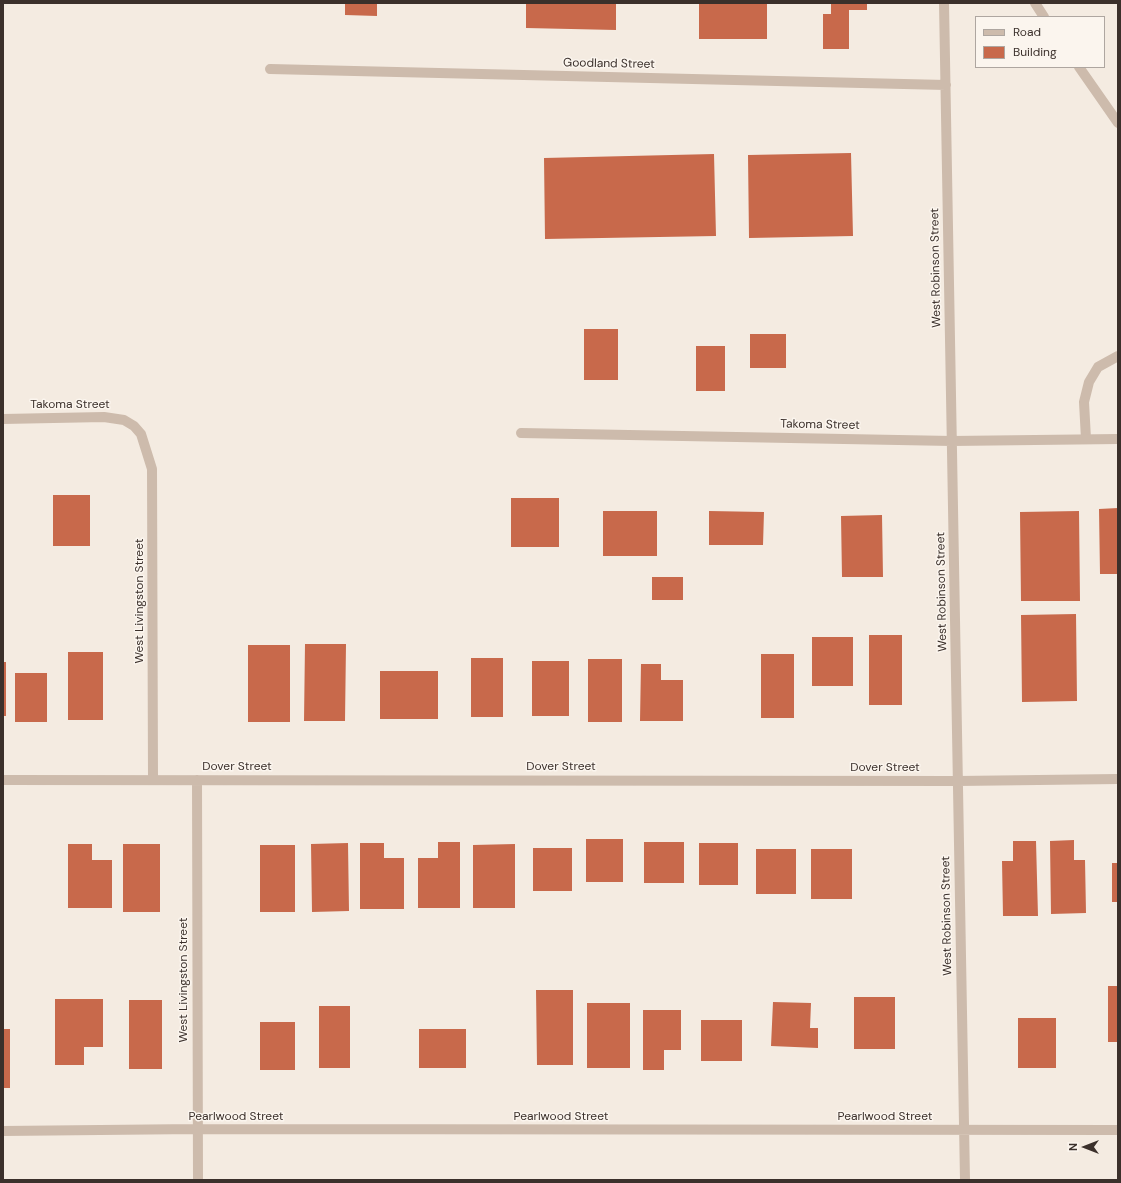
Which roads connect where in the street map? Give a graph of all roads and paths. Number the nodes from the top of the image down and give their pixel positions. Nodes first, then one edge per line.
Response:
1 (944, 3) edge
2 (1035, 3) edge
3 (1043, 16) edge
4 (1080, 68) edge
5 (270, 69) dead end
6 (946, 85) junction
7 (1118, 123) edge
8 (1118, 356) edge
9 (3, 419) edge
10 (134, 426) joint
11 (521, 432) dead end
12 (1086, 439) junction
13 (1118, 439) edge
14 (952, 441) junction
15 (153, 779) junction
16 (1118, 779) edge
17 (3, 780) edge
18 (197, 780) junction
19 (958, 781) junction
20 (197, 1130) junction
21 (964, 1130) junction
22 (1118, 1130) edge
23 (3, 1131) edge
24 (198, 1180) edge
25 (965, 1180) edge

1 - 6 street, West Robinson Street
2 - 3 street
4 - 7 street
5 - 6 street, Goodland Street
6 - 14 street, West Robinson Street
8 - 12 street
9 - 10 street, Takoma Street
10 - 15 street, West Livingston Street
11 - 14 street, Takoma Street
12 - 13 street, Takoma Street
12 - 14 street, Takoma Street
14 - 19 street, West Robinson Street
15 - 17 street, Dover Street
15 - 18 street, Dover Street
16 - 19 street, Dover Street
18 - 19 street, Dover Street
18 - 20 street, West Livingston Street
19 - 21 street, West Robinson Street
20 - 21 street, Pearlwood Street
20 - 23 street, Pearlwood Street
20 - 24 street, West Livingston Street
21 - 22 street, Pearlwood Street
21 - 25 street, West Robinson Street

